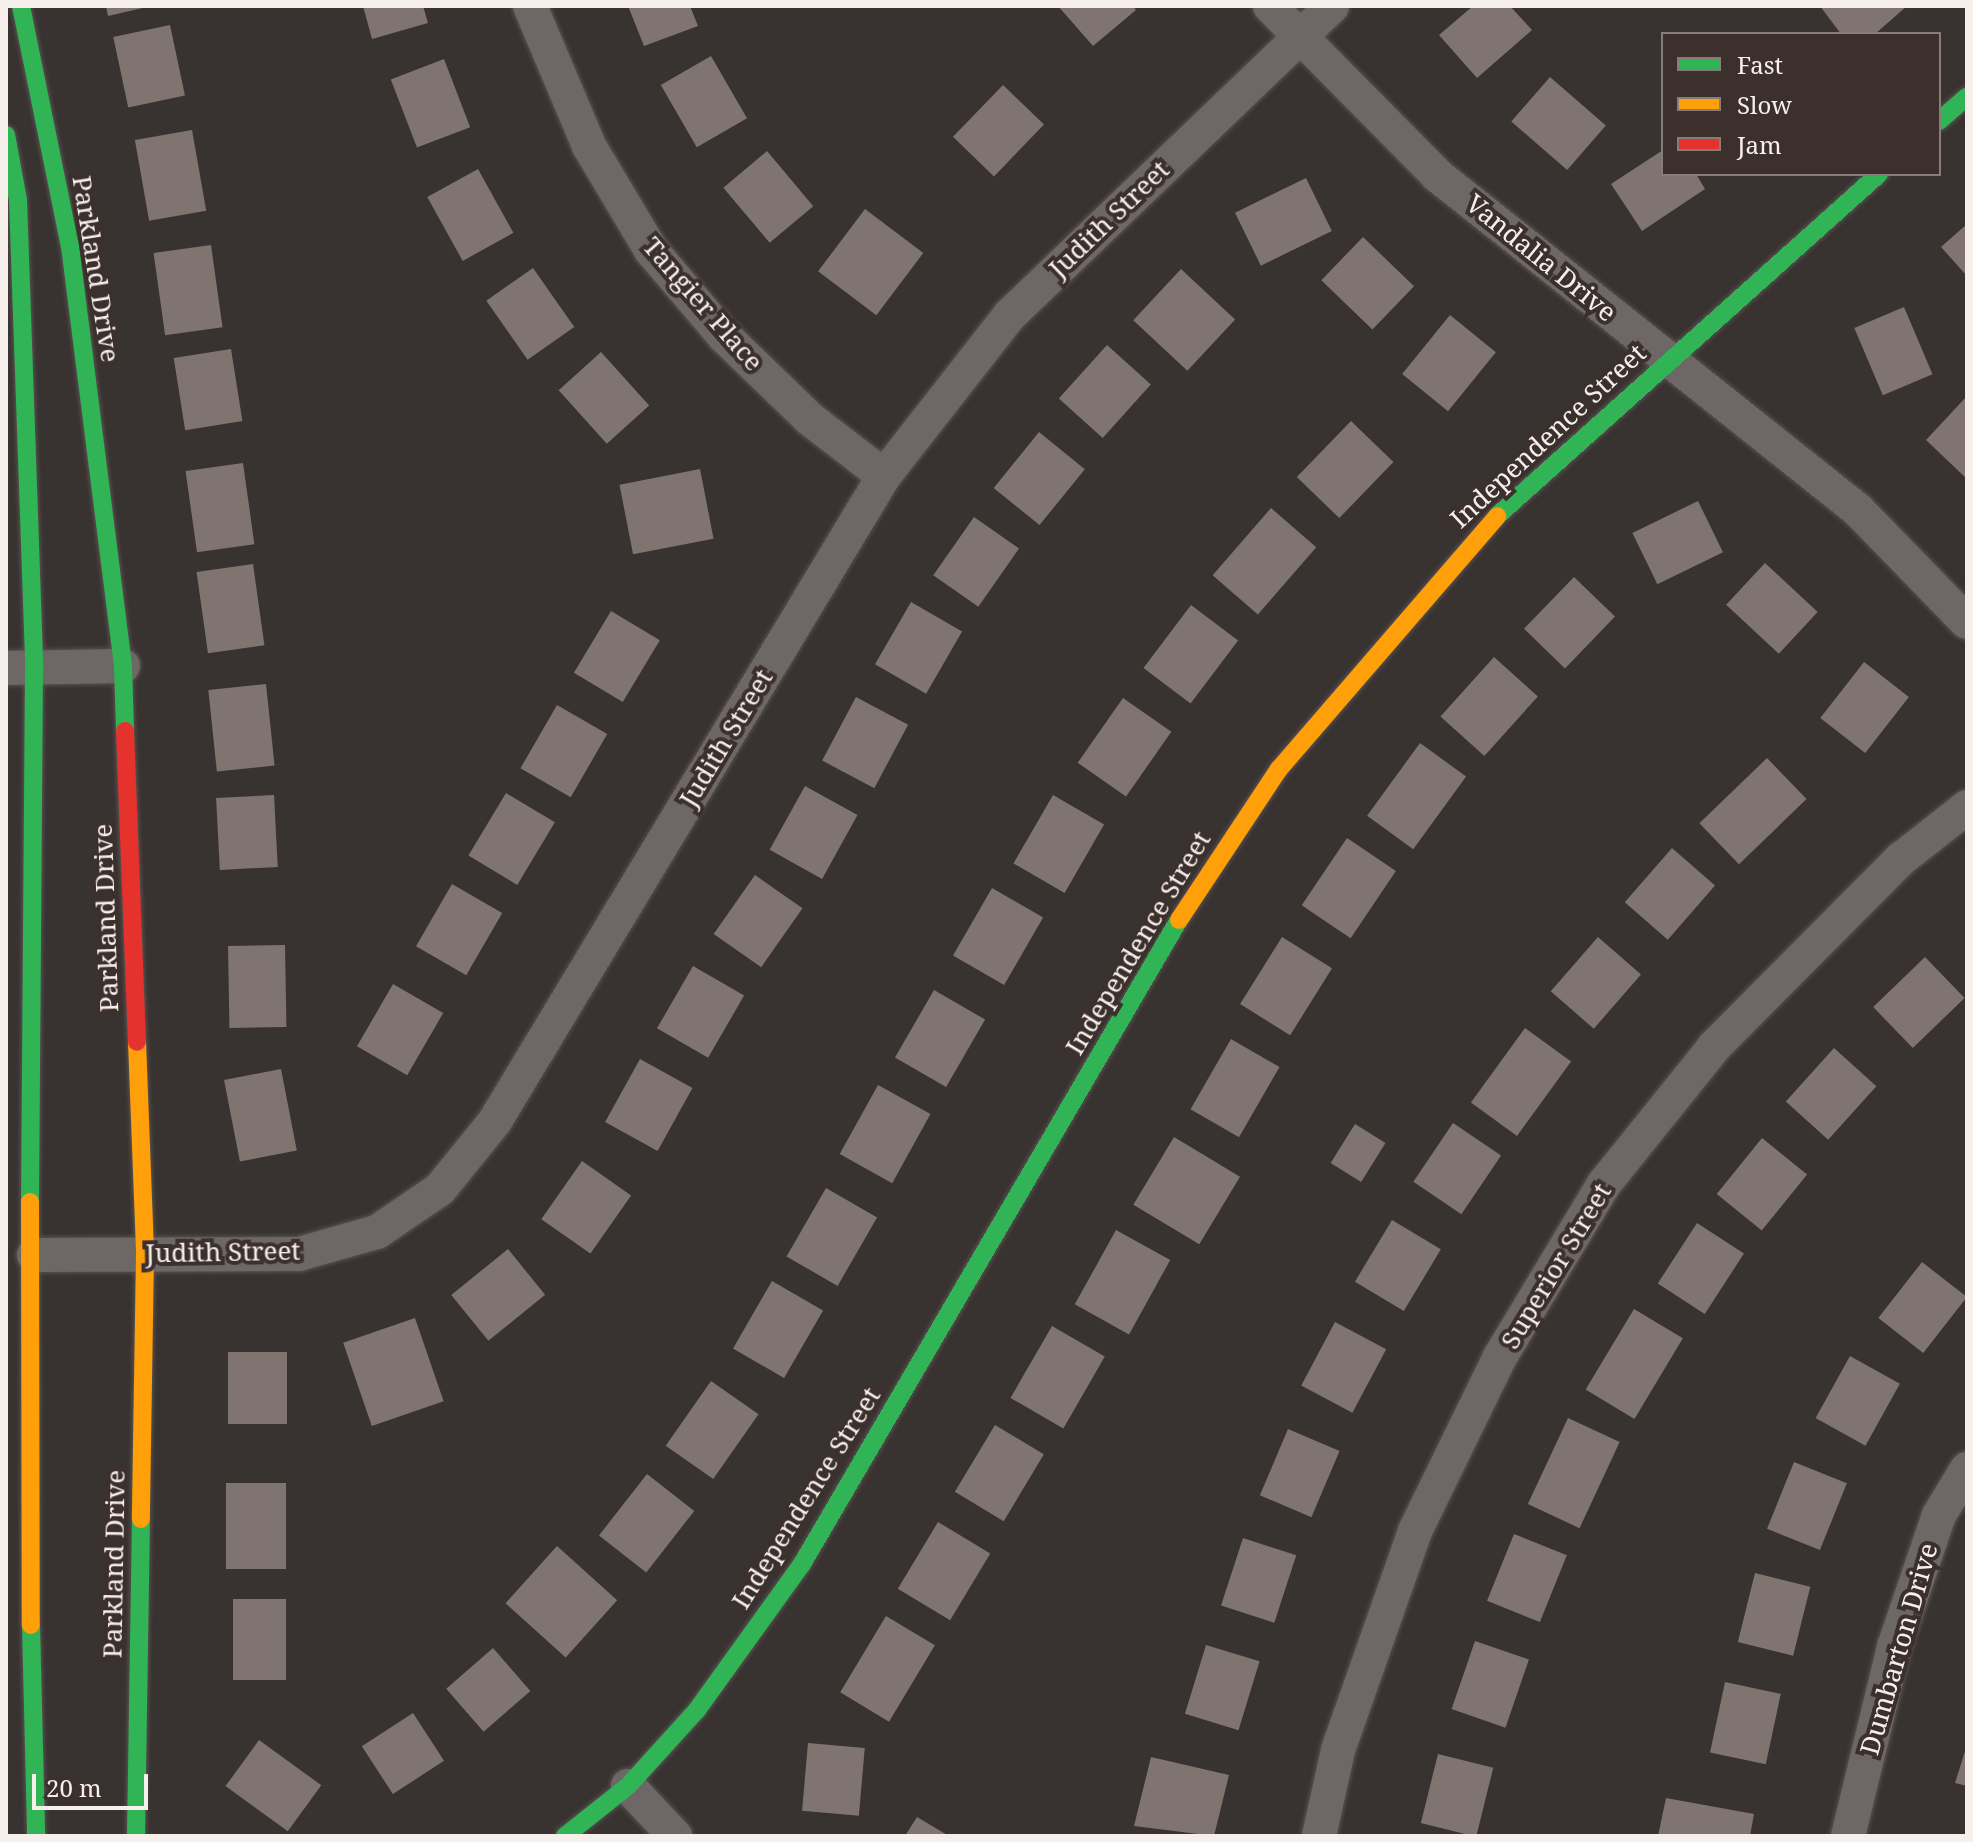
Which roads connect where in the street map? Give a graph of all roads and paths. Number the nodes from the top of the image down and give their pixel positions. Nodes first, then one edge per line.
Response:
1 (21, 6) edge
2 (530, 6) edge
3 (1270, 6) edge
4 (1332, 6) edge
5 (1299, 35) junction
6 (1967, 97) edge
7 (1941, 119) edge
8 (6, 135) edge
9 (1877, 176) edge
10 (1668, 360) junction
11 (884, 476) junction
12 (1967, 622) edge
13 (123, 666) junction
14 (20, 669) edge
15 (1967, 807) edge
16 (145, 1254) junction
17 (34, 1255) junction
18 (1967, 1469) edge
19 (628, 1786) junction
20 (36, 1836) edge
21 (136, 1836) edge
22 (565, 1836) edge
23 (675, 1836) edge
24 (1319, 1836) edge
25 (1848, 1836) edge

1 - 13 street, Parkland Drive
2 - 11 street, Tangier Place
3 - 5 street, Vandalia Drive
4 - 5 street, Judith Street
5 - 10 street, Vandalia Drive
5 - 11 street, Judith Street
6 - 7 street
8 - 14 street
9 - 10 street, Independence Street
10 - 12 street, Vandalia Drive
10 - 19 street, Independence Street
11 - 16 street, Judith Street
13 - 14 street
13 - 16 street, Parkland Drive
14 - 17 street
15 - 24 street, Superior Street
16 - 17 street, Judith Street
16 - 21 street, Parkland Drive
17 - 20 street
18 - 25 street, Dumbarton Drive
19 - 22 street, Independence Street
19 - 23 street

